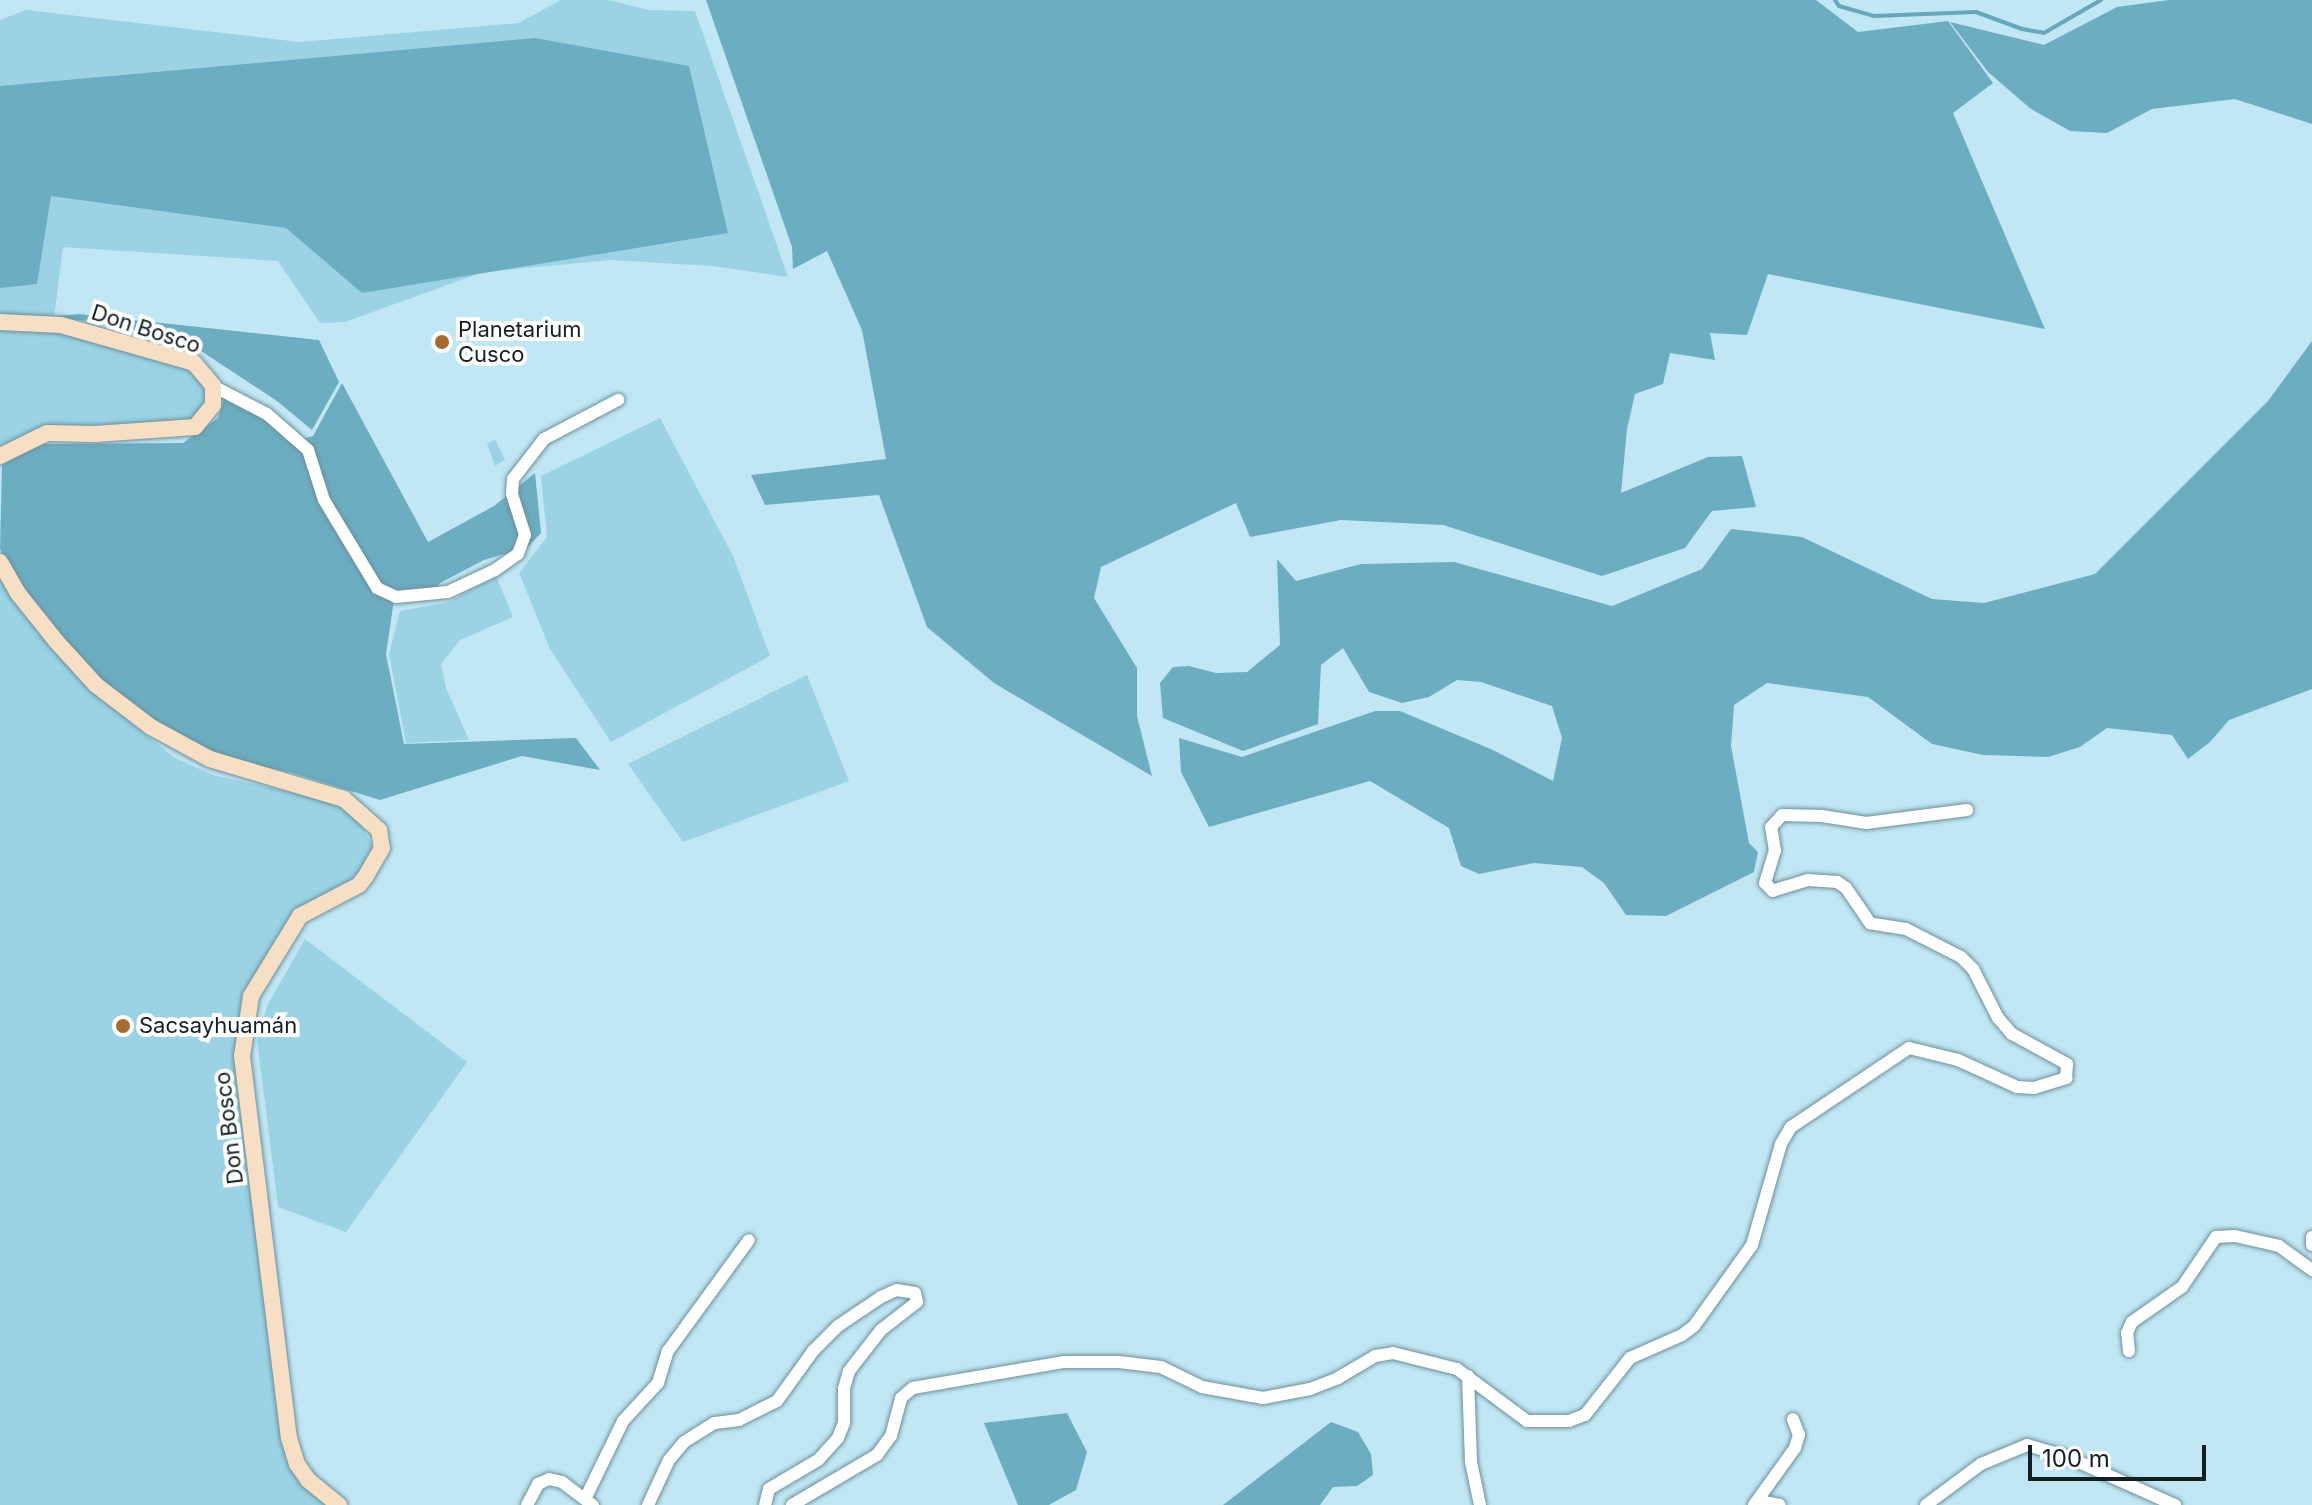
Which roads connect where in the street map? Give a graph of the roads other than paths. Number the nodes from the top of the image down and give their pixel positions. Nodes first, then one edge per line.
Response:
1 (0, 322) edge
2 (213, 386) junction
3 (618, 400) dead end
4 (0, 456) edge
5 (0, 562) edge
6 (1967, 810) dead end
7 (2312, 1237) edge
8 (749, 1240) dead end
9 (2312, 1245) edge
10 (2312, 1270) edge
11 (2129, 1351) dead end
12 (1468, 1376) junction
13 (1793, 1419) dead end
14 (589, 1501) edge
15 (1757, 1503) edge
16 (339, 1505) edge
17 (527, 1505) edge
18 (648, 1505) edge
19 (765, 1505) edge
20 (792, 1505) edge
21 (1480, 1505) edge
22 (1780, 1505) edge
23 (1926, 1505) edge
24 (2175, 1505) edge

1 - 2 street, Don Bosco
2 - 3 street
2 - 4 street, Don Bosco
5 - 16 street, Don Bosco
6 - 12 street
7 - 9 street
8 - 14 street
10 - 11 street
12 - 20 street
12 - 21 street
13 - 15 street
14 - 17 street
15 - 22 street
18 - 19 street
23 - 24 street

